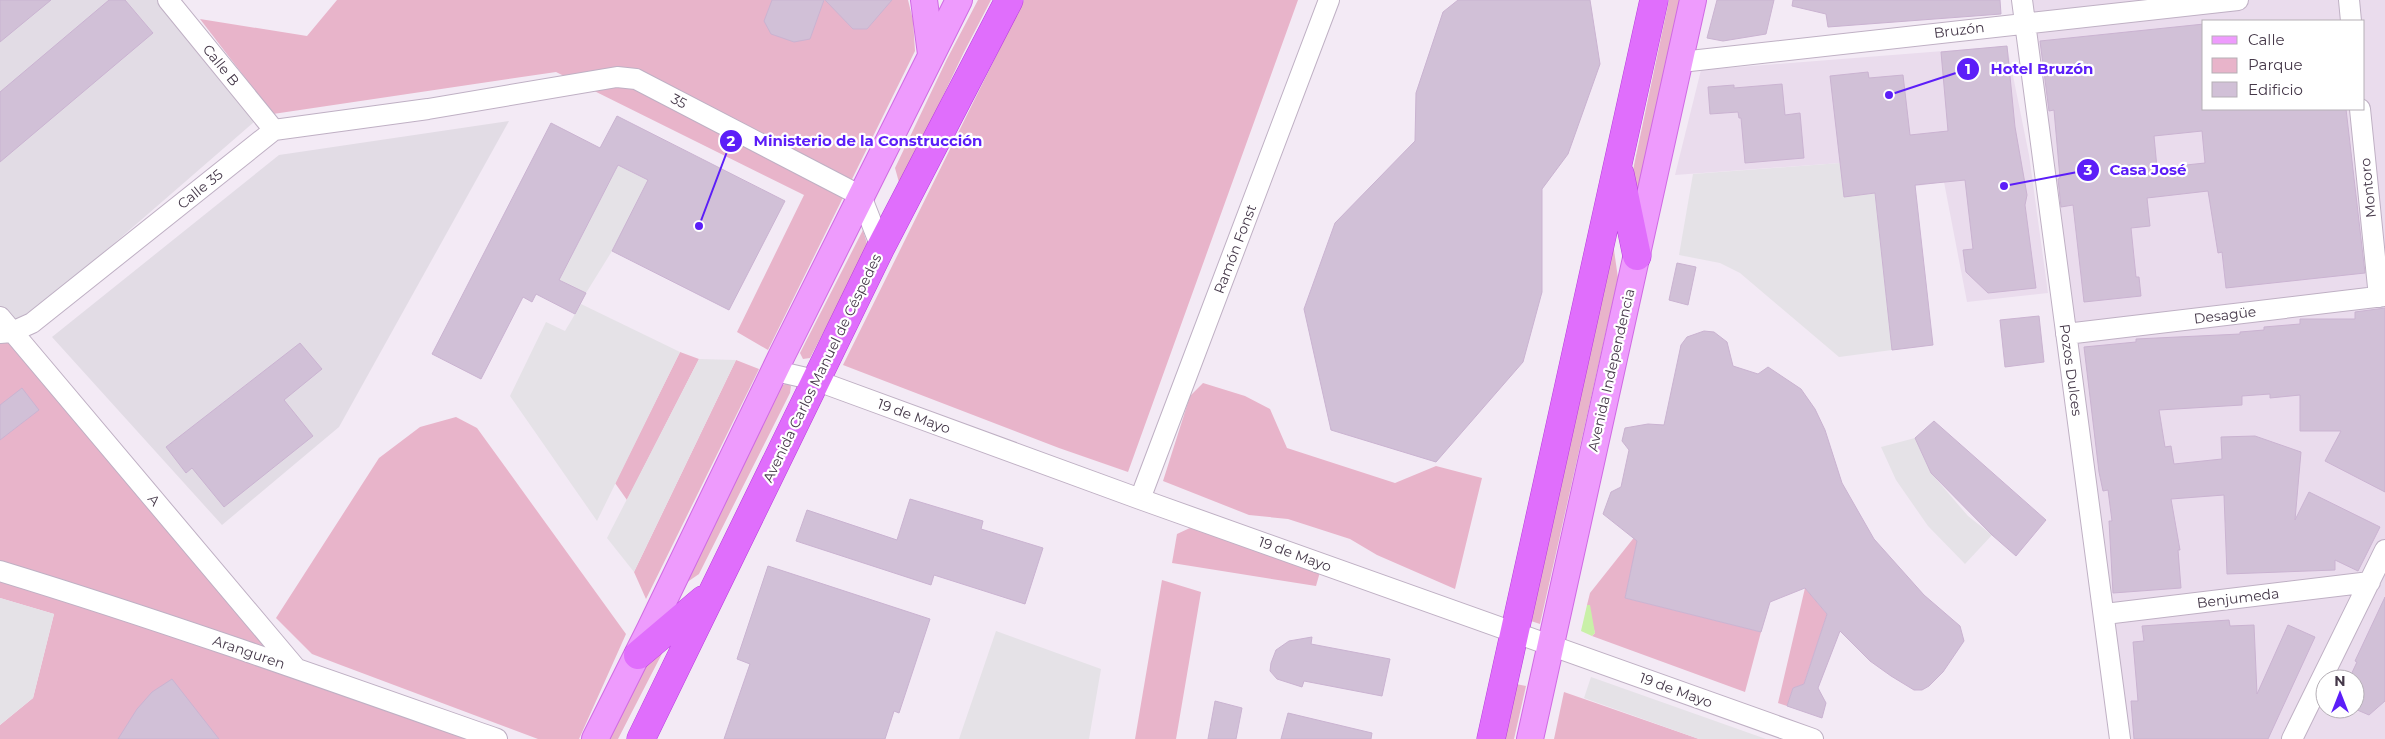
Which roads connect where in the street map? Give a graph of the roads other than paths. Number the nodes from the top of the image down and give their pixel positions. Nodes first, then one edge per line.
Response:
1 (168, 0) edge
2 (924, 0) edge
3 (959, 0) edge
4 (1009, 0) edge
5 (1329, 0) edge
6 (1654, 0) edge
7 (1693, 0) edge
8 (2022, 0) edge
9 (2238, 0) edge
10 (2349, 0) edge
11 (2351, 20) edge
12 (2025, 22) junction
13 (931, 54) junction
14 (1681, 62) junction
15 (2360, 110) edge
16 (274, 130) junction
17 (1618, 167) junction
18 (861, 196) junction
19 (881, 247) junction
20 (1637, 256) junction
21 (2382, 297) edge
22 (4, 327) edge
23 (2066, 334) junction
24 (776, 371) junction
25 (815, 380) junction
26 (1140, 499) junction
27 (2385, 550) edge
28 (0, 571) edge
29 (2370, 582) junction
30 (711, 593) junction
31 (2105, 614) junction
32 (1515, 632) junction
33 (1552, 646) junction
34 (638, 655) junction
35 (295, 668) junction
36 (497, 739) edge
37 (594, 739) edge
38 (641, 739) edge
39 (1491, 739) edge
40 (1530, 739) edge
41 (1813, 739) edge
42 (2120, 739) edge
43 (2292, 739) edge

1 - 16 street, Calle B
2 - 13 main road
3 - 13 main road
4 - 19 highway, Avenida Carlos Manuel de Céspedes
5 - 26 street, Ramón Fonst
6 - 17 highway
7 - 14 main road, Avenida Independencia
8 - 12 street, Pozos Dulces
9 - 12 street, Bruzón
10 - 11 street
12 - 14 street, Bruzón
12 - 23 street, Pozos Dulces
13 - 18 main road
14 - 20 main road, Avenida Independencia
15 - 21 street, Montoro
16 - 18 street, 35
16 - 22 street, Calle 35
17 - 20 highway
17 - 32 highway
18 - 19 street
18 - 24 main road
19 - 25 highway, Avenida Carlos Manuel de Céspedes
20 - 33 main road, Avenida Independencia
21 - 23 street, Desagüe
22 - 35 street, A
23 - 31 street, Pozos Dulces
24 - 25 street, 19 de Mayo
24 - 34 main road
25 - 26 street, 19 de Mayo
25 - 30 highway, Avenida Carlos Manuel de Céspedes
26 - 32 street, 19 de Mayo
27 - 29 street
28 - 35 street, Aranguren
29 - 31 street, Benjumeda
29 - 43 street
30 - 34 highway
30 - 38 highway, Avenida Carlos Manuel de Céspedes
31 - 42 street, Pozos Dulces
32 - 33 street, 19 de Mayo
32 - 39 highway
33 - 40 main road, Avenida Independencia
33 - 41 street, 19 de Mayo
34 - 37 main road
35 - 36 street, Aranguren

